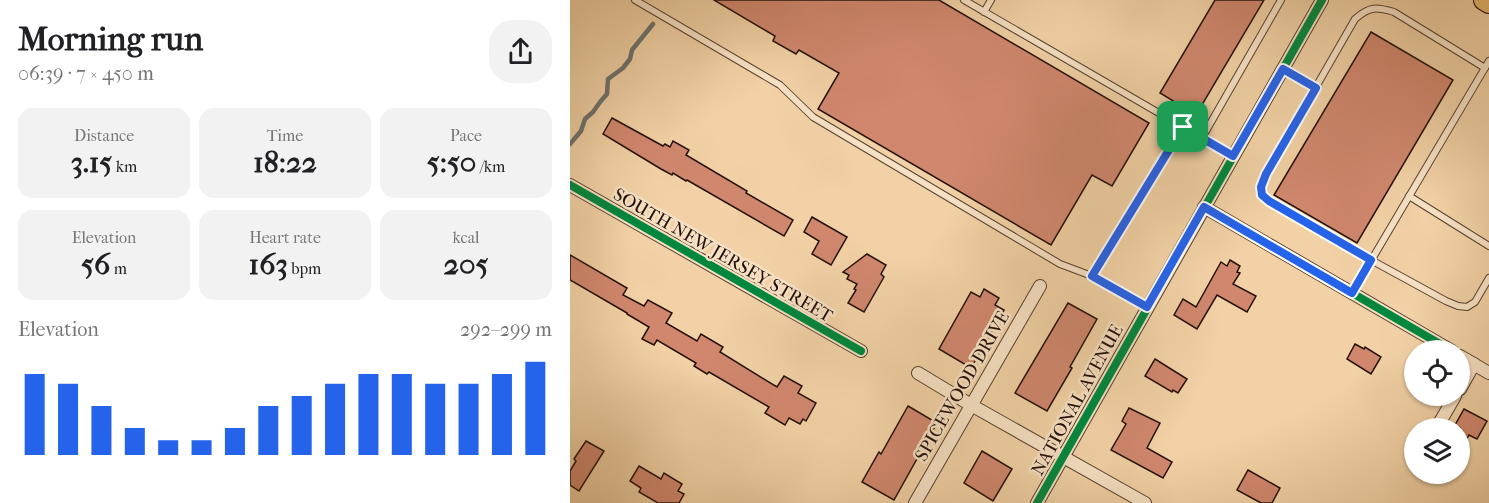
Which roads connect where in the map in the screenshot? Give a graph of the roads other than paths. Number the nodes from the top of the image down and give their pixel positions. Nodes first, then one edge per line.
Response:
1 (635, 0) edge
2 (964, 0) edge
3 (991, 0) edge
4 (1281, 0) edge
5 (1322, 0) edge
6 (1484, 0) edge
7 (1489, 3) edge
8 (984, 12) junction
9 (1489, 61) edge
10 (1485, 68) junction
11 (1283, 69) junction
12 (1316, 88) junction
13 (1183, 127) junction
14 (1202, 138) junction
15 (1233, 156) junction
16 (570, 185) edge
17 (1409, 196) junction
18 (1204, 207) junction
19 (1489, 246) edge
20 (1371, 260) junction
21 (1092, 276) junction
22 (1489, 278) edge
23 (1040, 286) dead end
24 (1352, 293) junction
25 (1147, 307) junction
26 (1433, 340) edge
27 (861, 351) dead end
28 (1470, 362) edge
29 (1474, 364) junction
30 (1470, 371) edge
31 (918, 373) dead end
32 (1489, 373) edge
33 (971, 405) junction
34 (1063, 457) junction
35 (915, 503) edge
36 (1037, 503) edge
37 (1145, 503) edge

1 - 21 lane
2 - 8 lane
3 - 8 lane
4 - 14 lane
5 - 11 street, NATIONAL AVENUE
6 - 7 main road
8 - 13 lane
9 - 10 lane
10 - 12 lane
10 - 17 lane
11 - 12 lane
11 - 15 street, NATIONAL AVENUE
12 - 20 lane
13 - 14 lane
13 - 21 lane
14 - 15 lane
15 - 18 street, NATIONAL AVENUE
16 - 27 street, SOUTH NEW JERSEY STREET
17 - 19 lane
17 - 20 lane
18 - 24 street
18 - 25 street, NATIONAL AVENUE
20 - 22 lane
20 - 24 lane
21 - 25 lane
23 - 33 street, SPICEWOOD DRIVE
24 - 26 street
25 - 34 street, NATIONAL AVENUE
28 - 29 street
29 - 30 street
29 - 32 street
31 - 33 street
33 - 34 street
33 - 35 street, SPICEWOOD DRIVE
34 - 36 street, NATIONAL AVENUE
34 - 37 street

